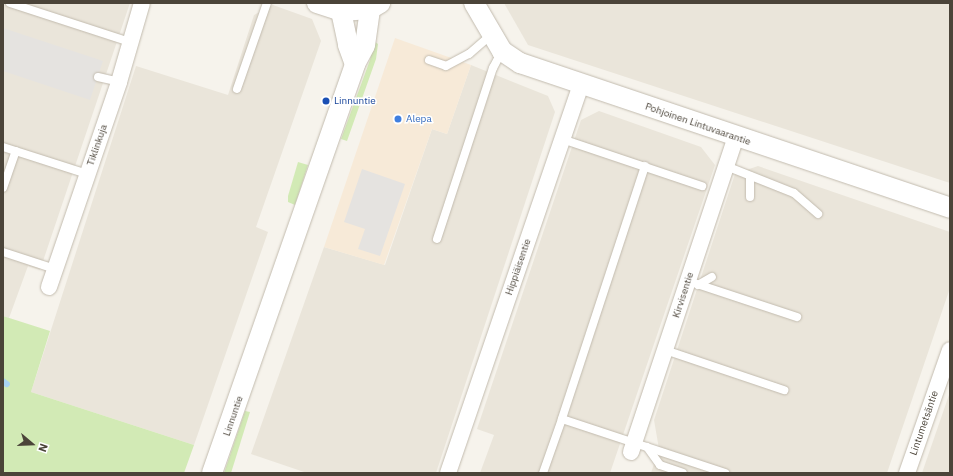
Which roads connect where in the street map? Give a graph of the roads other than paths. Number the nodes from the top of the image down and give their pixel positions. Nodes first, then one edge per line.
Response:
1 (10, 3) edge
2 (142, 3) edge
3 (267, 3) edge
4 (317, 3) edge
5 (474, 3) edge
6 (372, 5) edge
7 (344, 7) edge
8 (130, 42) junction
9 (497, 43) junction
10 (429, 60) dead end
11 (356, 64) junction
12 (98, 77) dead end
13 (119, 82) junction
14 (581, 85) junction
15 (237, 89) dead end
16 (736, 137) junction
17 (562, 139) junction
18 (3, 147) edge
19 (16, 151) junction
20 (645, 166) junction
21 (726, 166) junction
22 (87, 174) junction
23 (750, 176) junction
24 (702, 186) dead end
25 (3, 188) edge
26 (750, 197) dead end
27 (950, 208) edge
28 (818, 214) dead end
29 (437, 239) dead end
30 (3, 252) edge
31 (55, 269) junction
32 (712, 277) dead end
33 (693, 283) junction
34 (49, 287) dead end
35 (797, 317) dead end
36 (665, 350) junction
37 (950, 350) edge
38 (784, 390) dead end
39 (562, 419) junction
40 (638, 447) junction
41 (212, 473) edge
42 (448, 473) edge
43 (544, 473) edge
44 (683, 473) edge
45 (725, 473) edge
46 (907, 473) edge

1 - 8 lane
2 - 8 street, Tiklinkuja
3 - 15 lane
4 - 7 street
5 - 9 street, Pohjoinen Lintuvaarantie
6 - 7 street
6 - 11 street, Linnuntie
7 - 11 street
8 - 13 street, Tiklinkuja
9 - 10 lane
9 - 14 street, Pohjoinen Lintuvaarantie
9 - 29 lane
11 - 41 street, Linnuntie
12 - 13 lane
13 - 22 street, Tiklinkuja
14 - 16 street, Pohjoinen Lintuvaarantie
14 - 17 street, Hippiäisentie
16 - 21 street, Kirvisentie
16 - 27 street, Pohjoinen Lintuvaarantie
17 - 20 lane
17 - 42 street, Hippiäisentie
18 - 19 lane
19 - 22 lane
19 - 25 lane
20 - 24 lane
20 - 39 lane
21 - 23 lane
21 - 33 street, Kirvisentie
22 - 31 street, Tiklinkuja
23 - 26 lane
23 - 28 lane
30 - 31 lane
31 - 34 street, Tiklinkuja
32 - 33 lane
33 - 35 lane
33 - 36 street, Kirvisentie
36 - 38 lane
36 - 40 street, Kirvisentie
37 - 46 street, Lintumetsäntie
39 - 40 lane
39 - 43 lane
40 - 44 lane
40 - 45 lane

